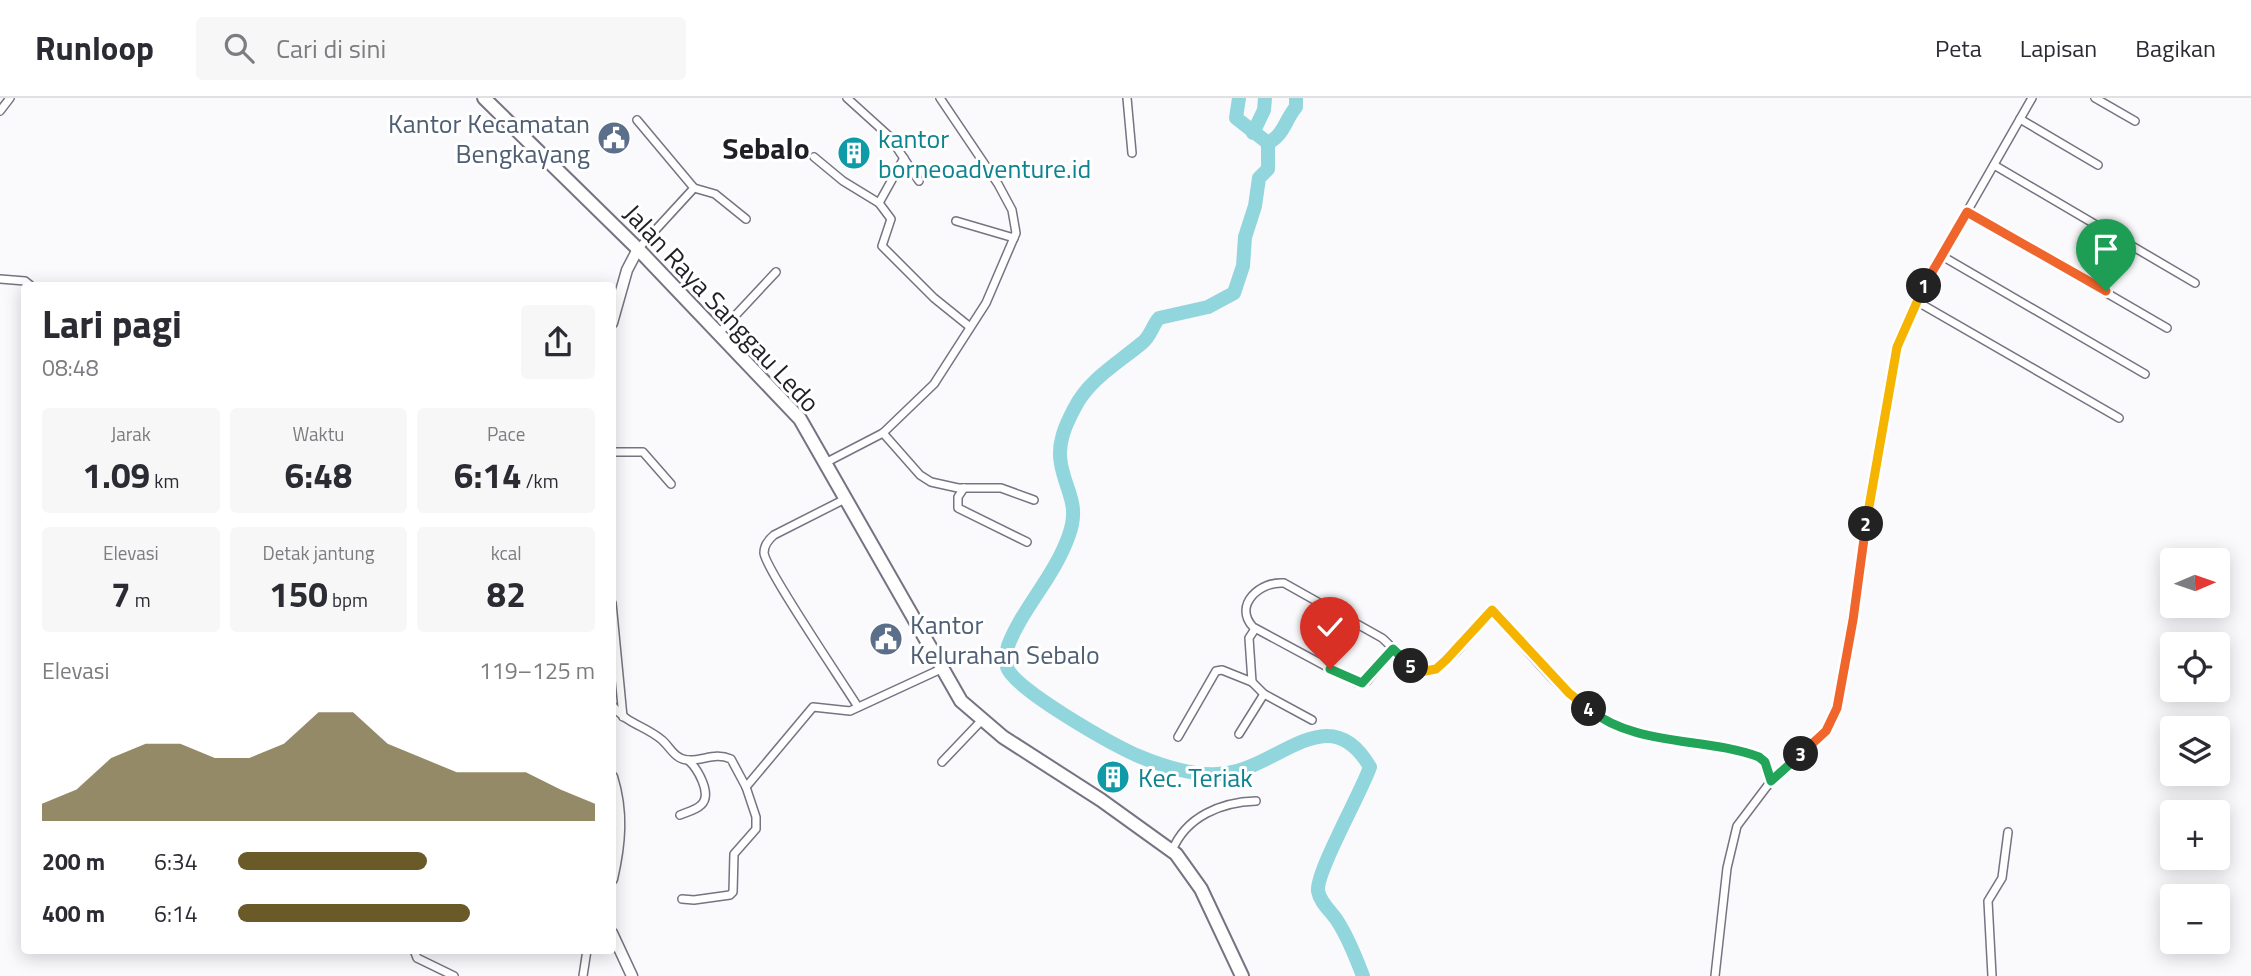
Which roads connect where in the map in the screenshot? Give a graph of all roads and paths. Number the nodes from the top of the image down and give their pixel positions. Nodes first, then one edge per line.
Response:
1 (10, 98) edge
2 (484, 98) edge
3 (847, 98) edge
4 (940, 98) edge
5 (1127, 98) edge
6 (2032, 98) edge
7 (2095, 98) edge
8 (0, 111) edge
9 (2020, 119) junction
10 (637, 120) dead end
11 (2135, 121) dead end
12 (1132, 153) dead end
13 (814, 157) dead end
14 (904, 158) junction
15 (1994, 165) junction
16 (2098, 165) dead end
17 (919, 181) dead end
18 (694, 188) junction
19 (879, 203) junction
20 (1967, 212) junction
21 (746, 219) dead end
22 (956, 221) dead end
23 (1014, 238) junction
24 (638, 248) junction
25 (1942, 256) junction
26 (776, 272) dead end
27 (0, 279) edge
28 (26, 282) edge
29 (2195, 283) dead end
30 (1916, 301) junction
31 (616, 309) edge
32 (970, 327) junction
33 (2167, 328) dead end
34 (719, 333) junction
35 (2145, 374) dead end
36 (2119, 418) dead end
37 (883, 433) junction
38 (616, 452) edge
39 (827, 462) junction
40 (671, 484) dead end
41 (964, 488) junction
42 (848, 497) junction
43 (1034, 500) dead end
44 (1027, 542) dead end
45 (1255, 629) junction
46 (616, 645) edge
47 (1393, 649) junction
48 (941, 669) junction
49 (1252, 682) junction
50 (1264, 694) junction
51 (859, 707) junction
52 (616, 710) edge
53 (623, 718) junction
54 (982, 720) junction
55 (1312, 720) dead end
56 (1239, 734) dead end
57 (1178, 737) dead end
58 (688, 760) junction
59 (943, 762) dead end
60 (1771, 781) junction
61 (746, 787) junction
62 (616, 796) edge
63 (1256, 801) dead end
64 (680, 815) dead end
65 (2008, 832) dead end
66 (1172, 851) junction
67 (616, 861) edge
68 (682, 899) dead end
69 (616, 942) edge
70 (415, 954) edge
71 (586, 954) edge
72 (454, 976) edge
73 (583, 976) edge
74 (632, 976) edge
75 (1242, 976) edge
76 (1715, 976) edge
77 (1992, 976) edge

1 - 8 street
2 - 24 highway, Jalan Raya Sanggau Ledo
3 - 14 street
4 - 23 street
5 - 12 street
6 - 9 street
7 - 11 street
9 - 15 street
9 - 16 street
10 - 18 street
13 - 19 street
14 - 17 street
14 - 19 street
15 - 20 street
15 - 29 street
18 - 21 street
18 - 24 street
19 - 32 street
20 - 25 street
20 - 33 street
22 - 23 street
23 - 32 street
24 - 31 main road
24 - 34 highway, Jalan Raya Sanggau Ledo
25 - 30 street
25 - 35 street
26 - 34 street
27 - 28 street
30 - 36 street
30 - 60 street
32 - 37 street
34 - 39 highway, Jalan Raya Sanggau Ledo
37 - 39 street
37 - 41 street
38 - 40 street
39 - 42 highway, Jalan Raya Sanggau Ledo
41 - 43 street
41 - 44 street
42 - 48 highway, Jalan Raya Sanggau Ledo
42 - 51 street
45 - 47 street
45 - 47 street
45 - 49 street
46 - 53 street
47 - 60 street
48 - 51 street
48 - 54 highway, Jalan Raya Sanggau Ledo
49 - 50 street
49 - 57 street
50 - 55 street
50 - 56 street
51 - 61 street
52 - 53 street
53 - 58 street
54 - 59 street
54 - 66 highway, Jalan Raya Sanggau Ledo
58 - 61 street
58 - 64 street
60 - 76 street
61 - 68 street
62 - 67 main road
63 - 66 street
65 - 77 street
66 - 75 highway, Jalan Raya Sanggau Ledo
69 - 74 main road
70 - 72 street
71 - 73 street

